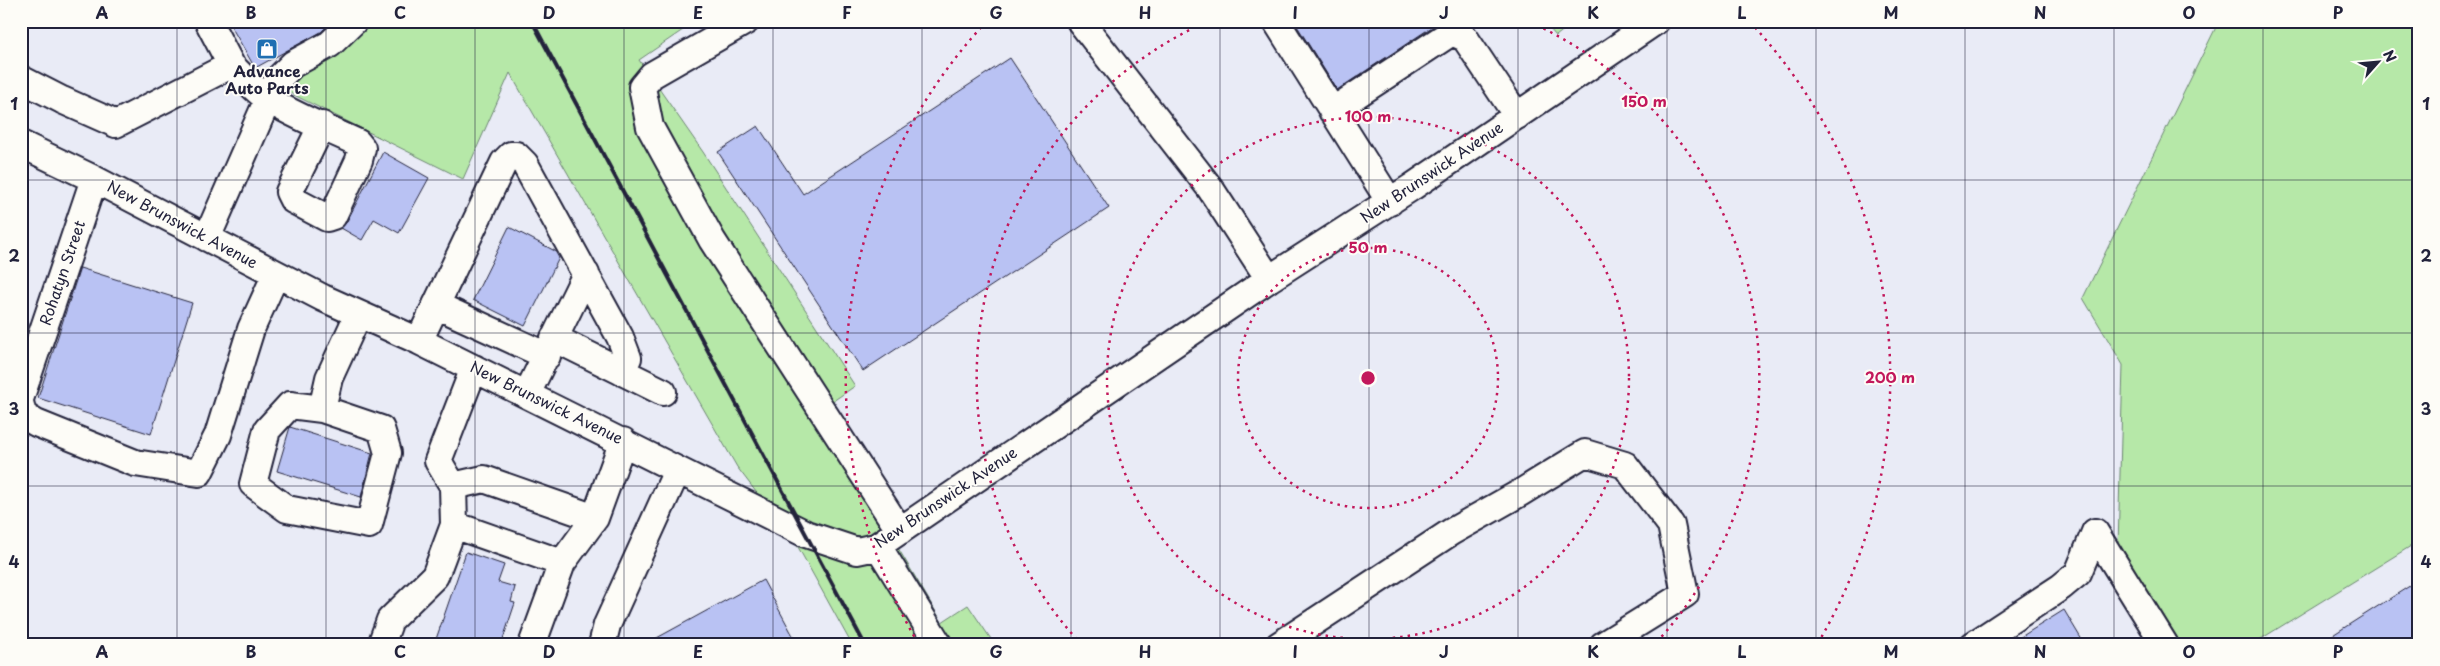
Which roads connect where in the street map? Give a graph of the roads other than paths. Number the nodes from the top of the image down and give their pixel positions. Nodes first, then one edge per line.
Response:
1 (208, 21) edge
2 (354, 21) edge
3 (746, 21) edge
4 (1080, 21) edge
5 (1276, 21) edge
6 (1656, 21) edge
7 (231, 65) junction
8 (21, 79) edge
9 (269, 100) junction
10 (1332, 111) junction
11 (1517, 116) junction
12 (322, 126) dead end
13 (21, 144) edge
14 (94, 179) junction
15 (1390, 202) junction
16 (208, 238) junction
17 (276, 274) junction
18 (586, 274) junction
19 (1269, 279) junction
20 (436, 305) junction
21 (358, 315) junction
22 (419, 341) junction
23 (550, 347) junction
24 (474, 368) junction
25 (622, 372) junction
26 (663, 392) dead end
27 (527, 394) junction
28 (21, 396) edge
29 (21, 406) edge
30 (322, 409) junction
31 (623, 441) junction
32 (677, 471) junction
33 (453, 486) junction
34 (595, 518) junction
35 (454, 525) junction
36 (900, 531) junction
37 (878, 546) junction
38 (562, 563) junction
39 (381, 645) edge
40 (532, 645) edge
41 (602, 645) edge
42 (939, 645) edge
43 (1279, 645) edge
44 (1603, 645) edge
45 (1973, 645) edge
46 (2165, 645) edge

1 - 7 street
2 - 9 street
3 - 36 street
4 - 19 street
5 - 10 street
6 - 11 street, New Brunswick Avenue
7 - 8 street
7 - 9 street
9 - 12 street
9 - 16 street
10 - 11 street
10 - 15 street
11 - 15 street, New Brunswick Avenue
13 - 14 street, New Brunswick Avenue
14 - 16 street, New Brunswick Avenue
14 - 28 street, Rohatyn Street
15 - 19 street, New Brunswick Avenue
16 - 17 street, New Brunswick Avenue
17 - 21 street, New Brunswick Avenue
17 - 29 street
18 - 20 street
18 - 23 street
18 - 25 street
19 - 36 street, New Brunswick Avenue
20 - 22 street
20 - 23 street
21 - 22 street, New Brunswick Avenue
21 - 30 street
22 - 24 street, New Brunswick Avenue
23 - 25 street
23 - 27 street
24 - 27 street, New Brunswick Avenue
24 - 33 street
25 - 26 street
27 - 31 street, New Brunswick Avenue
30 - 30 street
31 - 32 street, New Brunswick Avenue
31 - 34 street
32 - 37 street, New Brunswick Avenue
32 - 41 street
33 - 34 street
33 - 35 street
34 - 38 street
35 - 38 street
35 - 39 street
36 - 37 street, New Brunswick Avenue
37 - 42 street
38 - 40 street
43 - 44 street
45 - 46 street

